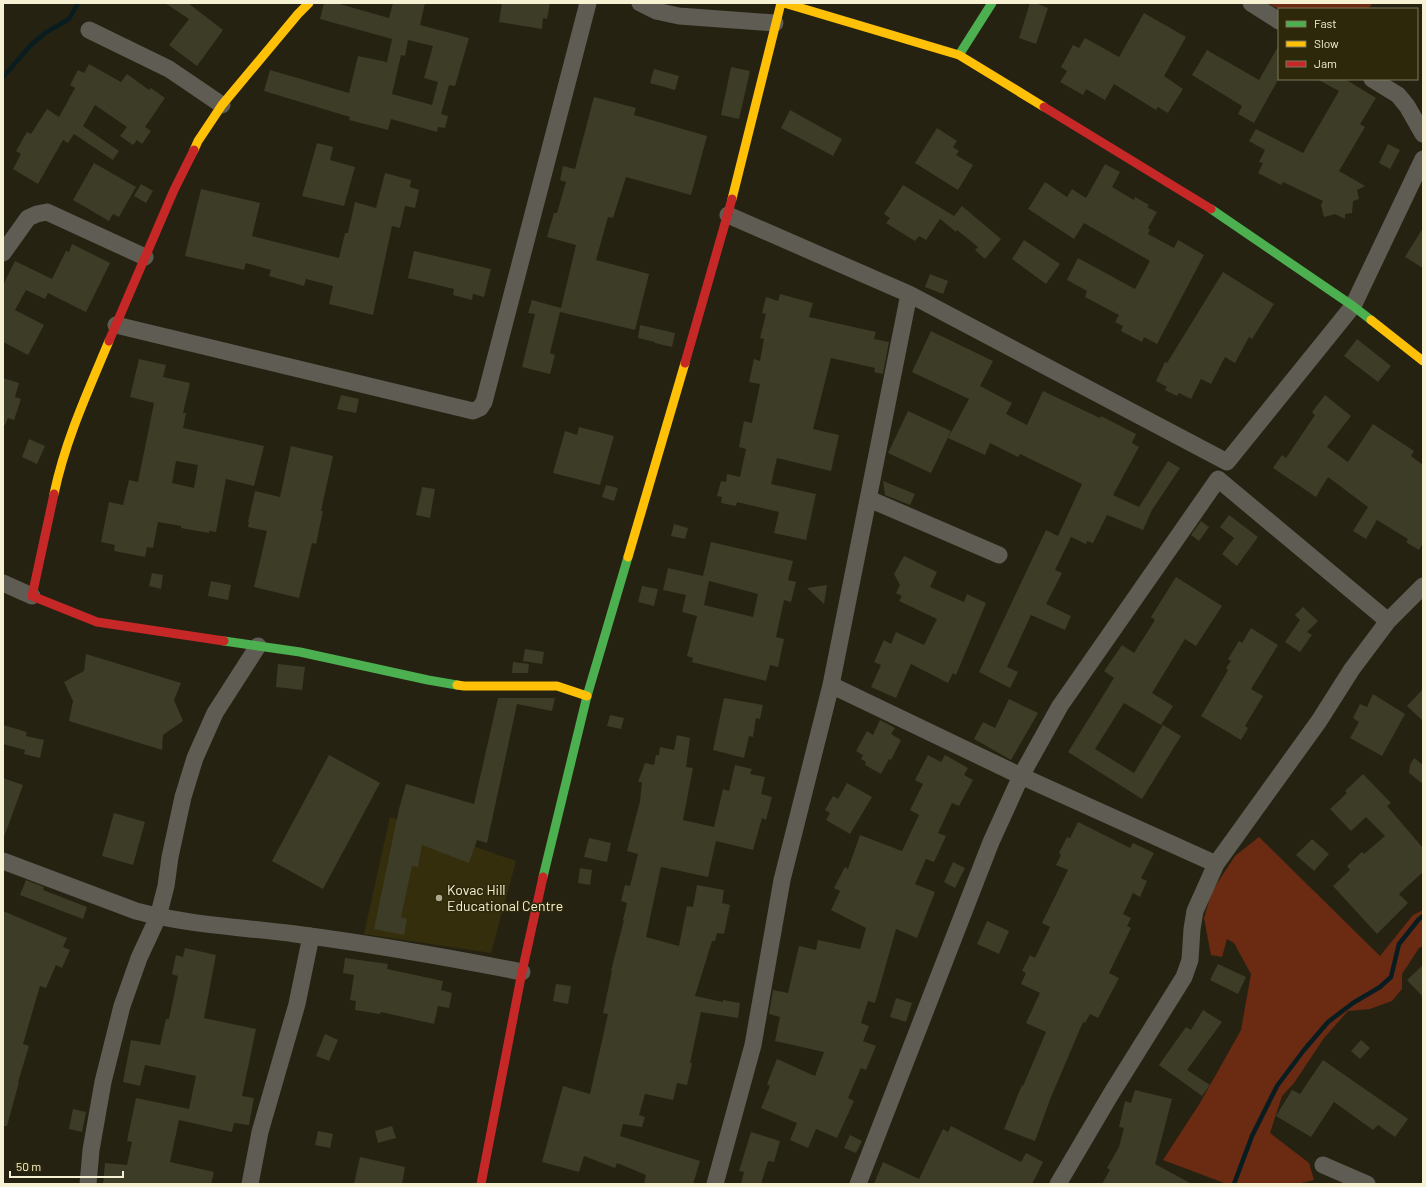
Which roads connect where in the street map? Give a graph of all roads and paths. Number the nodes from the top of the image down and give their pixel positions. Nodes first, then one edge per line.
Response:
1 (309, 3) edge
2 (588, 3) edge
3 (640, 3) edge
4 (783, 3) edge
5 (992, 3) edge
6 (1251, 3) edge
7 (1278, 20) edge
8 (775, 22) junction
9 (89, 30) dead end
10 (959, 55) junction
11 (1374, 80) edge
12 (222, 105) junction
13 (1423, 134) edge
14 (1423, 159) edge
15 (728, 215) junction
16 (3, 253) edge
17 (145, 257) junction
18 (909, 294) junction
19 (1353, 306) junction
20 (116, 325) junction
21 (1423, 361) edge
22 (1227, 462) junction
23 (1218, 479) junction
24 (869, 499) junction
25 (999, 555) dead end
26 (3, 583) edge
27 (1423, 586) edge
28 (32, 596) junction
29 (1388, 621) junction
30 (258, 646) junction
31 (831, 685) junction
32 (586, 696) junction
33 (1021, 776) junction
34 (3, 861) edge
35 (1216, 864) junction
36 (158, 917) junction
37 (311, 936) junction
38 (522, 972) junction
39 (1323, 1165) dead end
40 (88, 1184) edge
41 (250, 1184) edge
42 (481, 1184) edge
43 (715, 1184) edge
44 (858, 1184) edge
45 (1058, 1184) edge
46 (1367, 1184) edge

1 - 12 street
2 - 20 street
3 - 8 street
4 - 8 street
4 - 10 street
5 - 10 street
6 - 7 street
8 - 15 street
9 - 12 street
10 - 19 street
11 - 13 street
12 - 17 street
14 - 19 street
15 - 18 street
15 - 32 street
16 - 17 street
17 - 20 street
18 - 22 street
18 - 24 street
19 - 21 street
19 - 22 street
20 - 28 street
22 - 23 street
23 - 29 street
23 - 33 street
24 - 25 street
24 - 31 street
26 - 28 street
27 - 29 street
28 - 30 street
29 - 35 street
30 - 32 street
30 - 36 street
31 - 33 street
31 - 43 street
32 - 38 street
33 - 35 street
33 - 44 street
34 - 36 street
35 - 45 street
36 - 37 street
36 - 40 street
37 - 38 street
37 - 41 street
38 - 42 street
39 - 46 street

